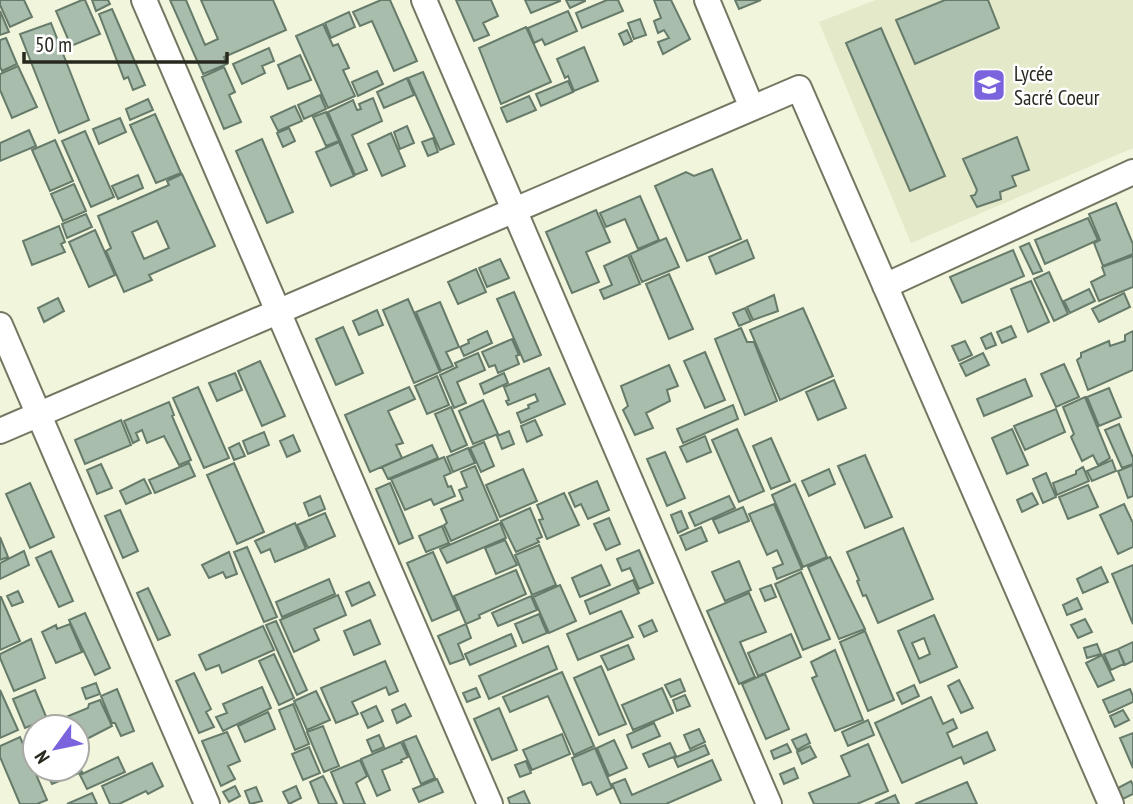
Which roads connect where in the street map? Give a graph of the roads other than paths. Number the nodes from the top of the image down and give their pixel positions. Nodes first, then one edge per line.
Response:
1 (144, 0) edge
2 (424, 0) edge
3 (707, 0) edge
4 (752, 108) junction
5 (1132, 175) edge
6 (514, 210) junction
7 (885, 286) junction
8 (278, 312) junction
9 (0, 325) edge
10 (39, 415) junction
11 (0, 431) edge
12 (207, 804) edge
13 (490, 804) edge
14 (769, 804) edge
15 (1111, 804) edge

1 - 8 street
2 - 6 street
3 - 4 street
4 - 6 street
4 - 7 street
5 - 7 street
6 - 8 street
6 - 14 street
7 - 15 street
8 - 10 street
8 - 13 street
9 - 10 street
10 - 11 street
10 - 12 street

